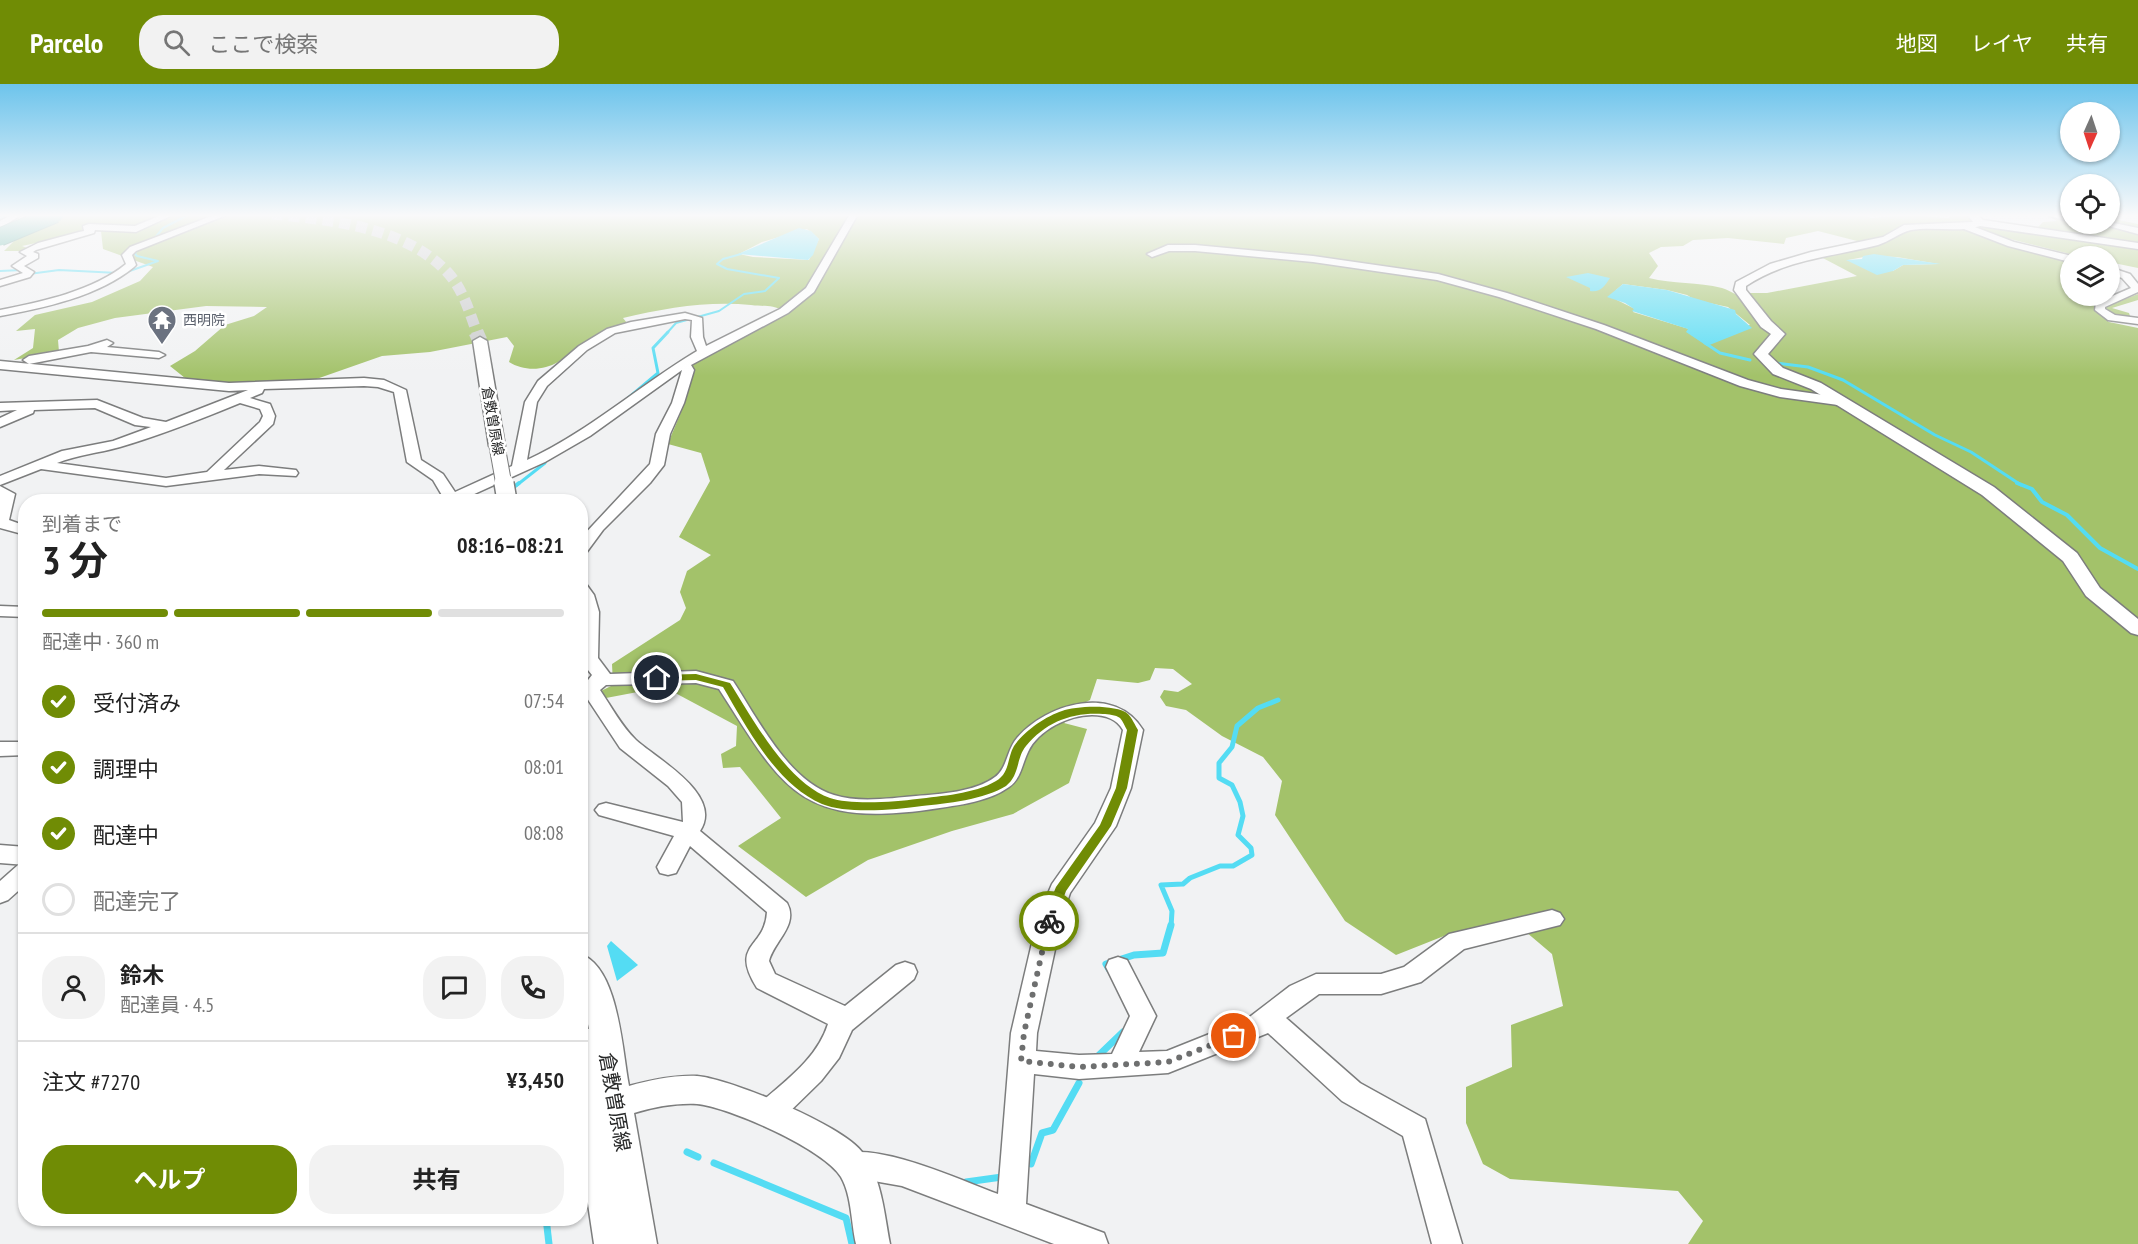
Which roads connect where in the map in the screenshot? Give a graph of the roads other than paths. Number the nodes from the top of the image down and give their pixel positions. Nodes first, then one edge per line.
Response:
1 (14, 268) edge
2 (127, 268) edge
3 (823, 268) edge
4 (1373, 268) edge
5 (1768, 268) edge
6 (2120, 274) edge
7 (0, 283) edge
8 (2120, 296) edge
9 (2100, 306) edge
10 (0, 313) edge
11 (2138, 321) edge
12 (480, 341) tunnel mouth
13 (106, 343) dead end
14 (90, 349) junction
15 (704, 352) junction
16 (159, 355) dead end
17 (685, 364) junction
18 (0, 365) edge
19 (262, 387) junction
20 (241, 399) junction
21 (1838, 401) junction
22 (0, 407) edge
23 (34, 407) junction
24 (0, 423) edge
25 (167, 425) junction
26 (39, 465) junction
27 (519, 468) junction
28 (291, 473) dead end
29 (210, 478) junction
30 (0, 481) edge
31 (0, 490) edge
32 (446, 494) edge
33 (462, 494) edge
34 (506, 494) edge
35 (18, 528) edge
36 (588, 540) edge
37 (588, 595) edge
38 (0, 611) edge
39 (18, 612) edge
40 (2138, 629) edge
41 (588, 688) edge
42 (18, 748) edge
43 (0, 749) edge
44 (606, 810) dead end
45 (687, 832) junction
46 (0, 854) edge
47 (18, 855) edge
48 (668, 867) dead end
49 (18, 879) edge
50 (0, 894) edge
51 (1552, 919) dead end
52 (1118, 967) dead end
53 (905, 972) dead end
54 (588, 973) edge
55 (1268, 1017) junction
56 (841, 1024) junction
57 (1021, 1061) junction
58 (588, 1063) edge
59 (1120, 1065) junction
60 (603, 1109) junction
61 (769, 1113) junction
62 (851, 1164) junction
63 (1011, 1212) junction
64 (633, 1244) edge
65 (873, 1244) edge
66 (1093, 1244) edge
67 (1447, 1244) edge

1 - 7 street
2 - 10 street
3 - 15 street
4 - 21 street
5 - 21 street
6 - 8 street
9 - 11 street
12 - 34 street, 倉敷曽原線, bridge
13 - 14 street
14 - 16 street
14 - 18 street
15 - 17 street
15 - 27 street
17 - 27 street
17 - 36 street
18 - 19 street
19 - 20 street
19 - 32 street
20 - 25 street
20 - 29 street
21 - 40 street
22 - 23 street
23 - 24 street
23 - 25 street
25 - 26 street
26 - 29 street
26 - 30 street
27 - 33 street
28 - 29 street
31 - 35 street
37 - 41 street
38 - 39 street
41 - 45 street
41 - 57 street
42 - 43 street
44 - 45 street
45 - 48 street
45 - 56 street
46 - 47 street
49 - 50 street
51 - 55 street
52 - 59 street
53 - 56 street
54 - 60 street, 倉敷曽原線
55 - 59 street
55 - 67 street
56 - 61 street
57 - 59 street
57 - 63 street
58 - 60 street, 倉敷曽原線
60 - 61 street
60 - 64 street, 倉敷曽原線
61 - 62 street
62 - 63 street
62 - 65 street
63 - 66 street

